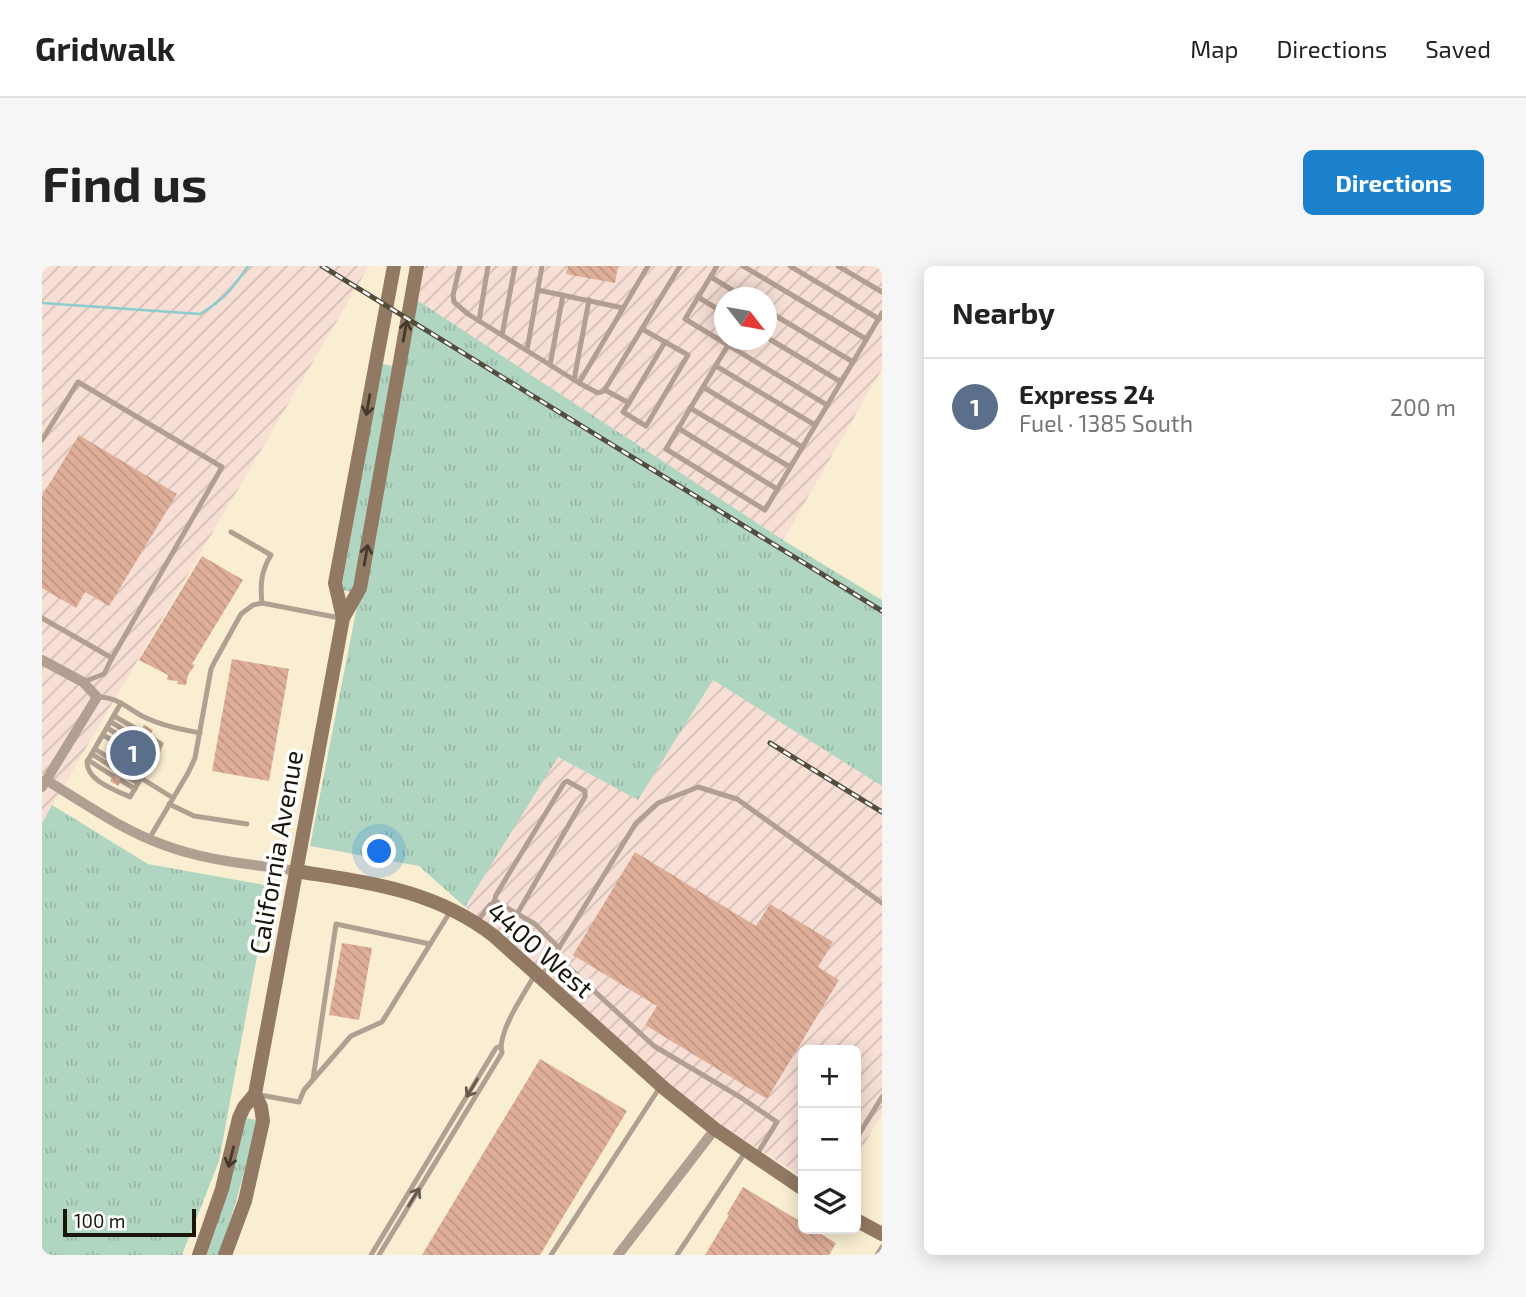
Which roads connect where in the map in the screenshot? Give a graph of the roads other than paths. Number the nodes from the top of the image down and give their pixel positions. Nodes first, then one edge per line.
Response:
1 (394, 266) edge
2 (417, 266) edge
3 (460, 266) edge
4 (488, 266) edge
5 (515, 266) edge
6 (542, 266) edge
7 (648, 266) edge
8 (680, 266) edge
9 (717, 266) edge
10 (743, 266) edge
11 (790, 266) edge
12 (838, 266) edge
13 (711, 277) junction
14 (727, 287) edge
15 (538, 290) junction
16 (882, 292) edge
17 (563, 295) junction
18 (698, 297) junction
19 (589, 300) junction
20 (714, 307) edge
21 (623, 308) junction
22 (880, 316) edge
23 (777, 317) edge
24 (479, 321) junction
25 (642, 328) junction
26 (502, 335) junction
27 (714, 337) edge
28 (866, 340) junction
29 (665, 342) junction
30 (777, 344) edge
31 (527, 350) junction
32 (725, 350) edge
33 (736, 350) edge
34 (853, 362) junction
35 (550, 365) junction
36 (716, 366) junction
37 (577, 382) junction
38 (841, 382) junction
39 (703, 387) junction
40 (605, 390) junction
41 (629, 403) junction
42 (828, 405) junction
43 (690, 408) junction
44 (815, 425) junction
45 (678, 428) junction
46 (42, 440) edge
47 (802, 447) junction
48 (790, 467) junction
49 (777, 489) junction
50 (231, 532) dead end
51 (262, 603) junction
52 (42, 618) edge
53 (343, 618) junction
54 (112, 658) junction
55 (42, 660) edge
56 (83, 682) junction
57 (97, 696) junction
58 (121, 704) junction
59 (111, 722) junction
60 (200, 733) junction
61 (103, 735) junction
62 (128, 750) dead end
63 (156, 754) junction
64 (92, 755) junction
65 (137, 756) dead end
66 (150, 764) junction
67 (43, 781) edge
68 (138, 783) junction
69 (173, 797) junction
70 (169, 804) junction
71 (247, 824) dead end
72 (149, 839) junction
73 (296, 871) junction
74 (494, 903) junction
75 (882, 903) edge
76 (451, 909) junction
77 (517, 914) junction
78 (476, 923) junction
79 (430, 944) junction
80 (559, 948) junction
81 (555, 955) junction
82 (538, 976) junction
83 (501, 1046) junction
84 (313, 1079) junction
85 (660, 1086) junction
86 (255, 1094) junction
87 (882, 1097) edge
88 (715, 1129) junction
89 (861, 1131) edge
90 (751, 1154) junction
91 (798, 1186) edge
92 (861, 1223) edge
93 (882, 1234) edge
94 (882, 1247) edge
95 (199, 1255) edge
96 (225, 1255) edge
97 (370, 1255) edge
98 (379, 1255) edge
99 (551, 1255) edge
100 (618, 1255) edge
101 (677, 1255) edge
102 (877, 1255) edge

1 -> 53 main road, California Avenue
53 -> 2 main road, California Avenue
3 - 24 lane
4 - 24 lane
5 - 26 lane
6 - 15 lane
7 - 21 lane
8 - 25 lane
9 - 13 lane
10 - 28 lane
11 - 22 lane
12 - 16 lane
13 - 14 lane
13 - 18 lane
15 - 17 lane
15 - 31 lane
17 - 19 lane
17 - 35 lane
18 - 20 lane
18 - 27 lane
19 - 21 lane
19 - 37 lane
21 - 37 lane
22 - 28 lane
23 - 34 lane
24 - 26 lane
25 - 29 lane
25 - 40 lane
26 - 31 lane
28 - 34 lane
29 - 41 lane
29 - 41 lane
30 - 38 lane
31 - 35 lane
32 - 36 lane
33 - 42 lane
34 - 38 lane
35 - 37 lane
36 - 39 lane
36 - 44 lane
37 - 40 lane
38 - 42 lane
39 - 43 lane
39 - 47 lane
40 - 41 lane
42 - 44 lane
43 - 45 lane
43 - 48 lane
44 - 47 lane
45 - 49 lane
45 - 49 lane
46 - 54 lane
47 - 48 lane
48 - 49 lane
50 - 51 lane
51 - 53 lane
51 - 60 lane
52 - 54 lane
53 - 73 main road, California Avenue
54 - 56 lane
55 - 56 street
56 - 57 street
57 - 58 lane
57 - 67 street
58 - 59 lane
58 - 60 lane
59 - 59 lane
59 - 61 lane
60 - 69 lane
61 - 62 lane
61 - 64 lane
63 - 63 lane
63 - 66 lane
64 - 64 lane
64 - 68 lane
65 - 66 lane
66 - 68 lane
67 - 72 street, 4400 West
68 - 68 lane
68 - 69 lane
69 - 70 lane
70 - 71 lane
70 - 72 lane
72 - 73 street, 4400 West
73 - 76 main road, 4400 West
73 - 86 main road, California Avenue
74 - 77 lane
74 - 77 lane
74 - 78 lane
75 - 80 lane
76 - 78 main road, 4400 West
76 - 79 lane
77 - 80 lane
78 - 82 main road, 4400 West
79 - 84 lane
79 - 84 lane
80 - 81 lane
81 - 82 lane
81 - 90 lane
82 - 83 lane
82 - 85 main road, 4400 West
83 -> 97 lane
98 -> 83 lane
84 - 86 lane
85 - 88 main road, 4400 West
85 - 99 lane
86 -> 95 main road, California Avenue
86 - 96 main road, California Avenue
87 - 89 lane
88 - 90 main road, 4400 West
88 - 100 street
90 - 91 main road, 4400 West
90 - 101 lane
92 - 93 main road
94 - 102 lane

